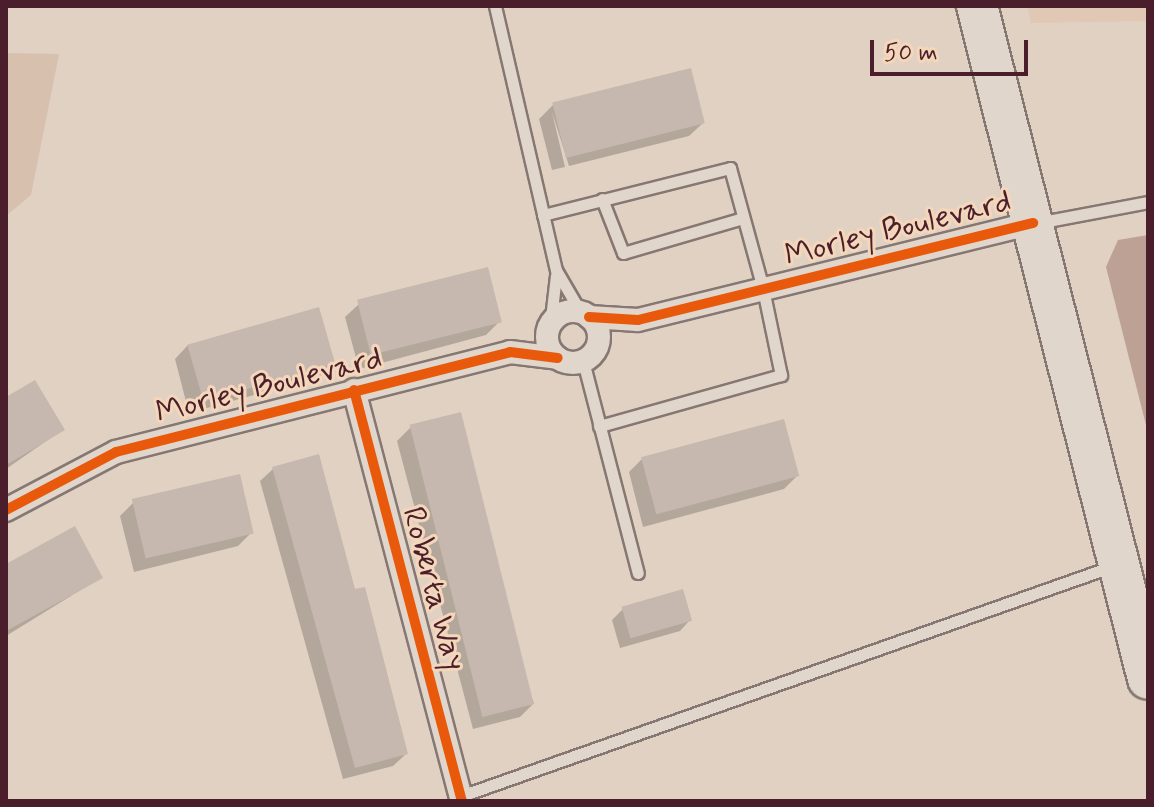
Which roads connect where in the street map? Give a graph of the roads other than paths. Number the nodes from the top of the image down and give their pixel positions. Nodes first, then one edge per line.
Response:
1 (495, 6) edge
2 (977, 6) edge
3 (602, 199) junction
4 (1148, 202) edge
5 (543, 215) junction
6 (743, 218) junction
7 (1033, 223) junction
8 (556, 270) junction
9 (763, 289) junction
10 (585, 315) junction
11 (638, 320) junction
12 (549, 329) junction
13 (598, 343) junction
14 (510, 352) junction
15 (558, 358) junction
16 (583, 361) junction
17 (354, 390) junction
18 (599, 426) junction
19 (6, 510) edge
20 (1117, 565) junction
21 (638, 573) dead end
22 (1148, 679) edge
23 (462, 799) edge

1 - 5 lane
2 - 7 highway
3 - 5 lane
3 - 6 lane
3 - 6 lane
4 - 7 lane
5 - 8 lane
6 - 9 lane
7 - 9 street, Morley Boulevard
7 - 20 highway
8 - 10 lane
8 - 12 lane
9 - 11 street, Morley Boulevard
9 - 18 lane
10 - 11 street, Morley Boulevard
10 - 12 street
10 - 13 street
11 - 13 street, Morley Boulevard
12 - 14 street, Morley Boulevard
12 - 15 street
13 - 16 street
14 - 15 street, Morley Boulevard
14 - 17 street, Morley Boulevard
15 - 16 street
16 - 18 lane
17 - 19 street, Morley Boulevard
17 - 23 street, Roberta Way
18 - 21 lane
20 - 22 highway
20 - 23 lane

